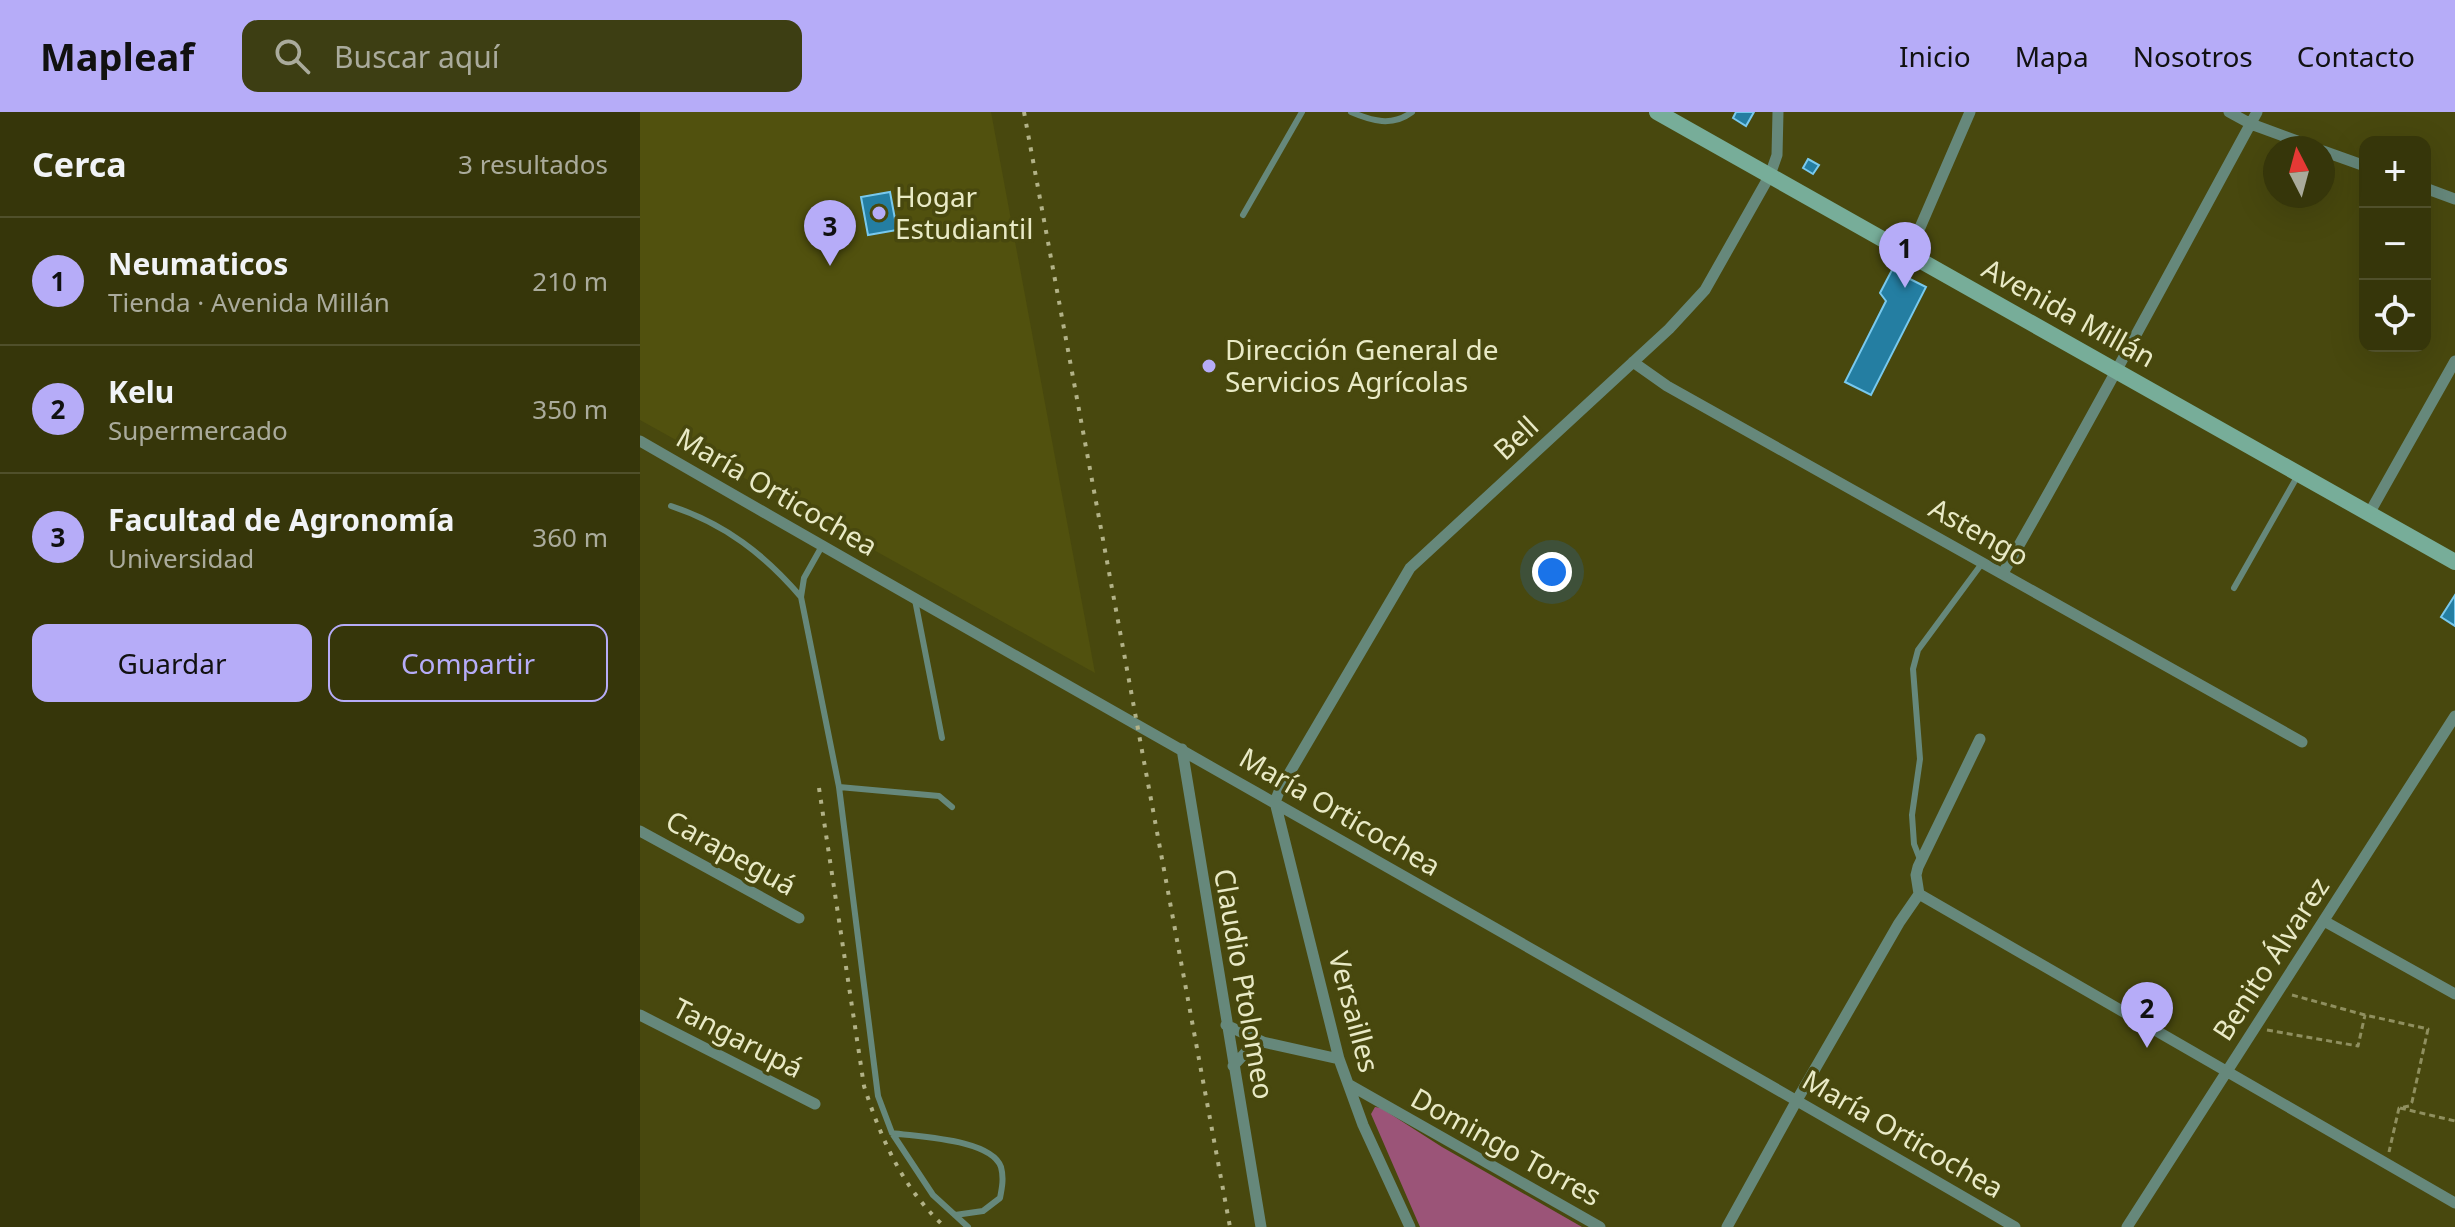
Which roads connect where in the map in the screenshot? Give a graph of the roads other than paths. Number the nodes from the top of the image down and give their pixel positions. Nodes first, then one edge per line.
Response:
1 (1302, 112) edge
2 (1351, 112) edge
3 (1412, 112) edge
4 (1657, 112) edge
5 (1778, 112) edge
6 (1970, 112) edge
7 (2229, 112) edge
8 (2257, 112) edge
9 (2251, 124) junction
10 (2284, 136) edge
11 (2335, 155) edge
12 (2359, 164) edge
13 (1770, 175) junction
14 (2431, 190) edge
15 (2455, 199) edge
16 (1243, 215) dead end
17 (1909, 253) junction
18 (2455, 361) edge
19 (1633, 362) junction
20 (2116, 369) junction
21 (640, 441) edge
22 (2299, 473) junction
23 (671, 506) dead end
24 (2370, 512) junction
25 (822, 546) junction
26 (1983, 562) junction
27 (2455, 562) edge
28 (2003, 573) junction
29 (2234, 588) dead end
30 (801, 597) junction
31 (915, 600) junction
32 (2455, 716) edge
33 (942, 738) dead end
34 (1980, 739) dead end
35 (2302, 742) dead end
36 (1182, 749) junction
37 (839, 787) junction
38 (1275, 802) junction
39 (952, 807) dead end
40 (640, 831) edge
41 (1921, 862) junction
42 (1919, 894) junction
43 (799, 918) dead end
44 (2324, 921) junction
45 (2455, 994) edge
46 (640, 1015) edge
47 (1226, 1025) junction
48 (1263, 1042) junction
49 (1339, 1059) junction
50 (1233, 1066) junction
51 (2228, 1072) junction
52 (1348, 1084) junction
53 (1797, 1100) junction
54 (815, 1104) dead end
55 (892, 1133) junction
56 (2455, 1203) edge
57 (955, 1215) junction
58 (968, 1227) edge
59 (1261, 1227) edge
60 (1410, 1227) edge
61 (1600, 1227) edge
62 (1727, 1227) edge
63 (2015, 1227) edge
64 (2127, 1227) edge

1 - 16 lane
2 - 3 lane
4 - 13 main road, Avenida Millán
5 - 13 street, Bell
6 - 17 street
7 - 9 street
8 - 9 street
9 - 10 street
9 - 20 street
11 - 12 street
13 - 17 main road, Avenida Millán
13 - 19 street, Bell
14 - 15 street
17 - 20 main road, Avenida Millán
18 - 24 street
19 - 26 street, Astengo
19 - 38 street, Bell
20 - 22 main road, Avenida Millán
20 - 28 street
21 - 25 street, María Orticochea
22 - 24 main road, Avenida Millán
22 - 29 lane
23 - 30 lane
24 - 27 main road, Avenida Millán
25 - 30 lane
25 - 31 street, María Orticochea
26 - 28 street, Astengo
26 - 41 lane
28 - 35 street, Astengo
30 - 37 lane
31 - 33 lane
31 - 36 street, María Orticochea
32 - 44 street, Benito Álvarez
34 - 41 street
36 - 38 street, María Orticochea
36 - 47 street, Claudio Ptolomeo
37 - 39 lane
37 - 55 lane
38 - 49 street, Versailles
38 - 53 street, María Orticochea
40 - 43 street, Carapeguá
41 - 42 street
42 - 51 street
42 - 53 street
44 - 45 street
44 - 51 street, Benito Álvarez
46 - 54 street, Tangarupá
47 - 48 street
47 - 50 street, Claudio Ptolomeo
48 - 49 street
48 - 50 street
49 - 52 street, Versailles
50 - 59 street, Claudio Ptolomeo
51 - 56 street
51 - 64 street, Benito Álvarez
52 - 60 street, Versailles
52 - 61 street, Domingo Torres
53 - 62 street
53 - 63 street, María Orticochea
55 - 57 lane
55 - 57 lane
57 - 58 lane

